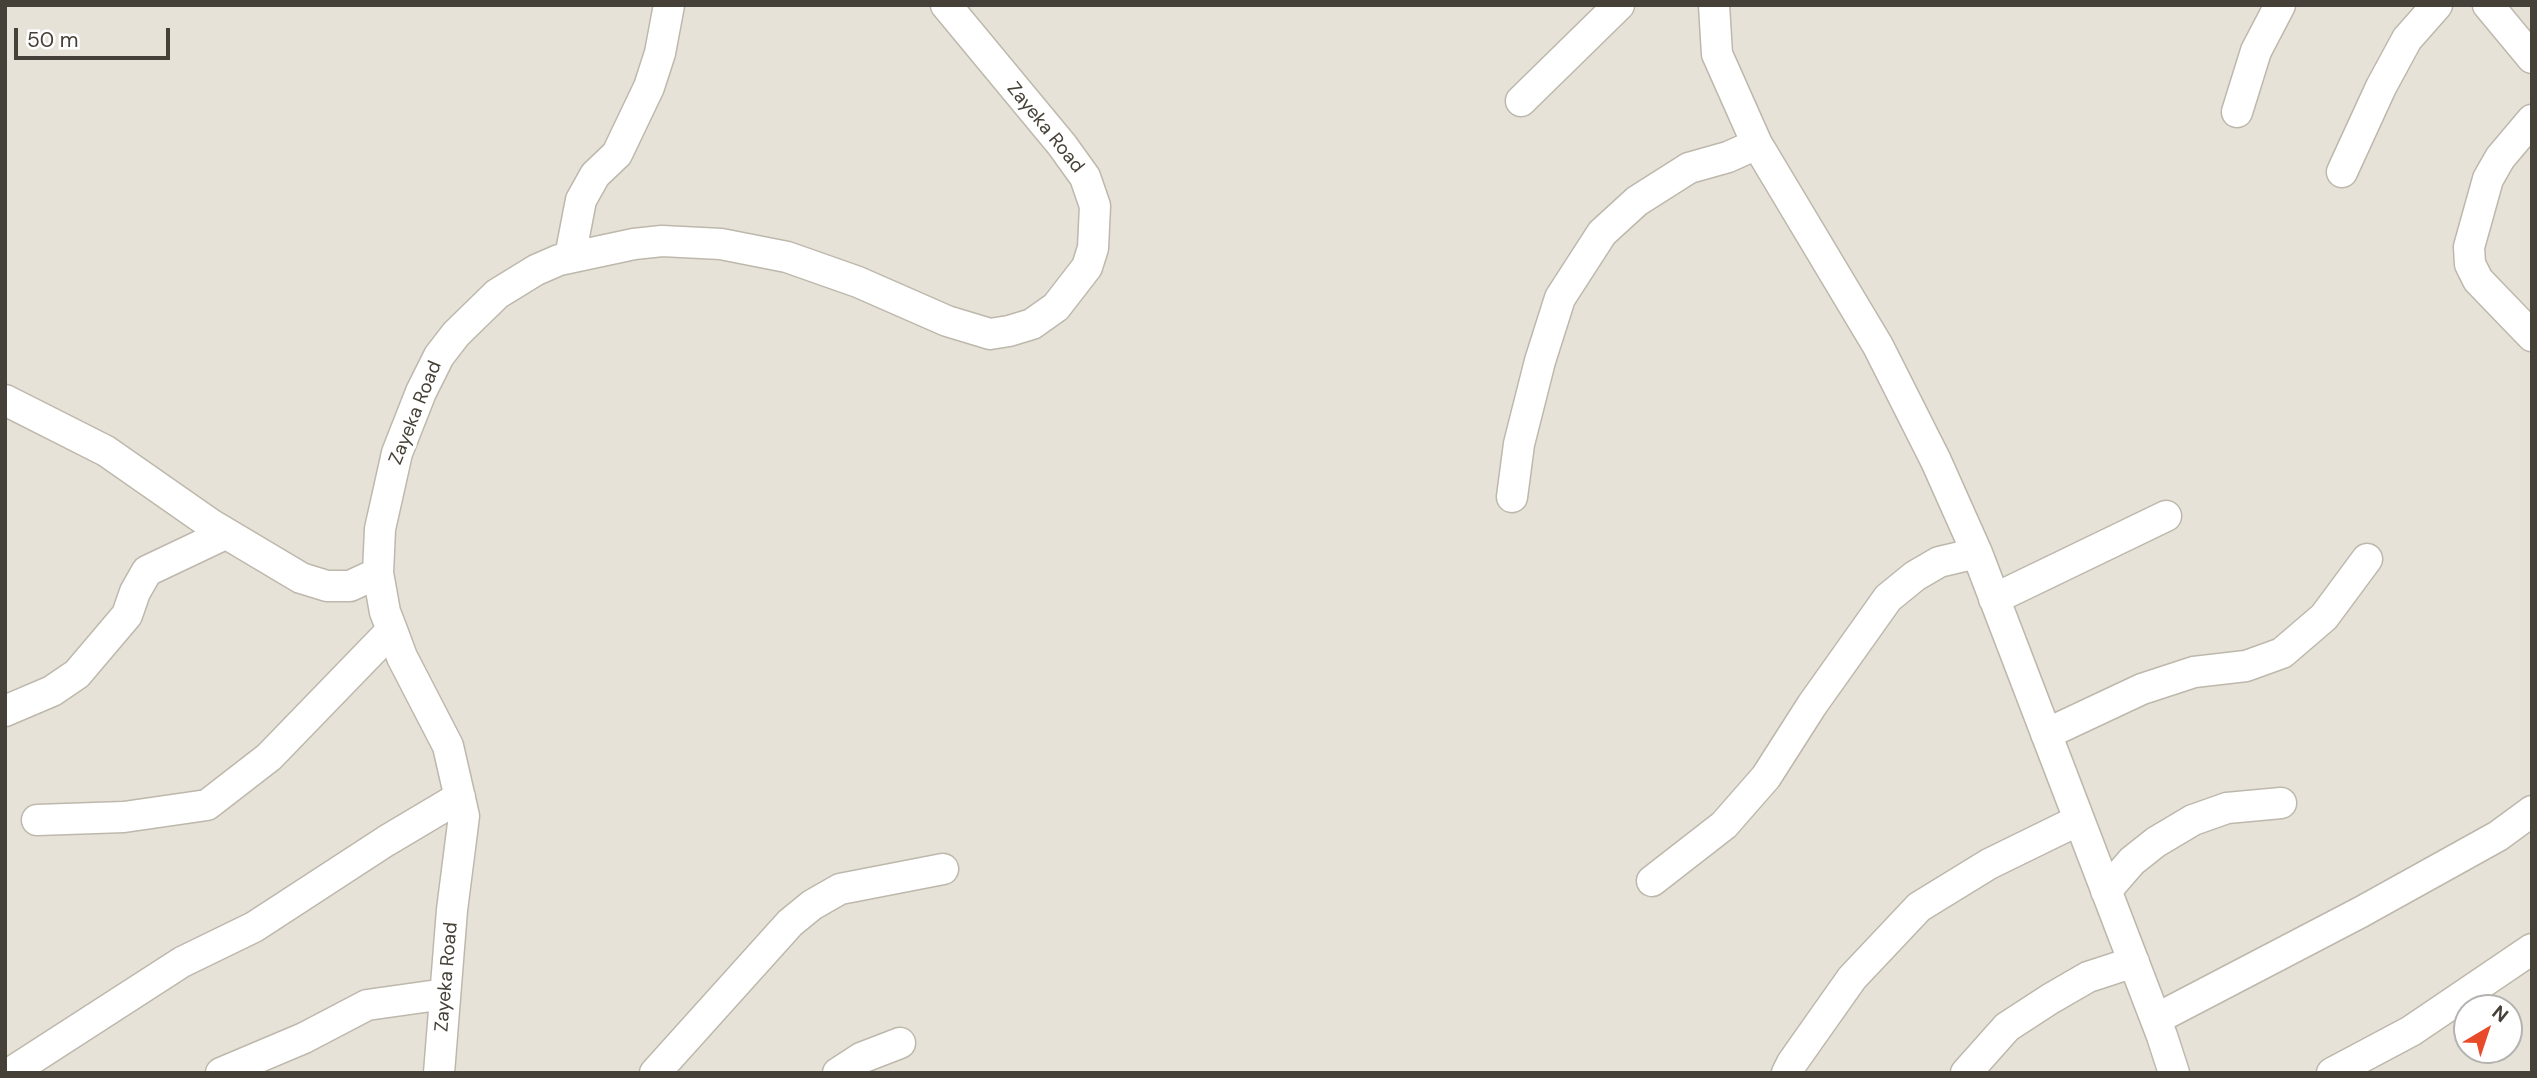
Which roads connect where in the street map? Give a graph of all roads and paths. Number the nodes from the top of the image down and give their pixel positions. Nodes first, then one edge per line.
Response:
1 (668, 5) edge
2 (946, 5) edge
3 (1619, 5) edge
4 (1714, 5) edge
5 (2280, 5) edge
6 (2437, 5) edge
7 (2488, 5) edge
8 (2532, 58) edge
9 (1521, 101) dead end
10 (2237, 112) dead end
11 (2532, 120) edge
12 (1757, 144) junction
13 (2342, 172) dead end
14 (570, 257) junction
15 (2532, 336) edge
16 (5, 400) edge
17 (1512, 497) dead end
18 (2166, 516) dead end
19 (225, 534) junction
20 (1977, 553) junction
21 (2367, 559) dead end
22 (378, 573) junction
23 (1994, 599) junction
24 (392, 630) junction
25 (5, 711) edge
26 (2046, 734) junction
27 (460, 797) junction
28 (2281, 803) dead end
29 (2532, 811) edge
30 (37, 820) dead end
31 (2079, 820) junction
32 (943, 869) dead end
33 (1652, 881) dead end
34 (2106, 891) junction
35 (2532, 949) edge
36 (2134, 962) junction
37 (445, 994) junction
38 (2156, 1019) junction
39 (900, 1043) dead end
40 (10, 1073) edge
41 (221, 1073) edge
42 (439, 1073) edge
43 (655, 1073) edge
44 (838, 1073) edge
45 (1787, 1073) edge
46 (1966, 1073) edge
47 (2174, 1073) edge
48 (2332, 1073) edge

1 - 14 street
2 - 14 street, Zayeka Road
3 - 9 street
4 - 12 street
5 - 10 street
6 - 13 street
7 - 8 street
11 - 15 street
12 - 17 street
12 - 20 street
14 - 22 street, Zayeka Road
16 - 19 street
18 - 23 street
19 - 22 street
19 - 25 street
20 - 23 street
20 - 33 street
21 - 26 street
22 - 24 street, Zayeka Road
23 - 26 street
24 - 27 street, Zayeka Road
24 - 30 street
26 - 31 street
27 - 37 street, Zayeka Road
27 - 40 street
28 - 34 street
29 - 38 street
31 - 34 street
31 - 45 street
32 - 43 street
34 - 36 street
35 - 48 street
36 - 38 street
36 - 46 street
37 - 41 street
37 - 42 street, Zayeka Road
38 - 47 street
39 - 44 street

